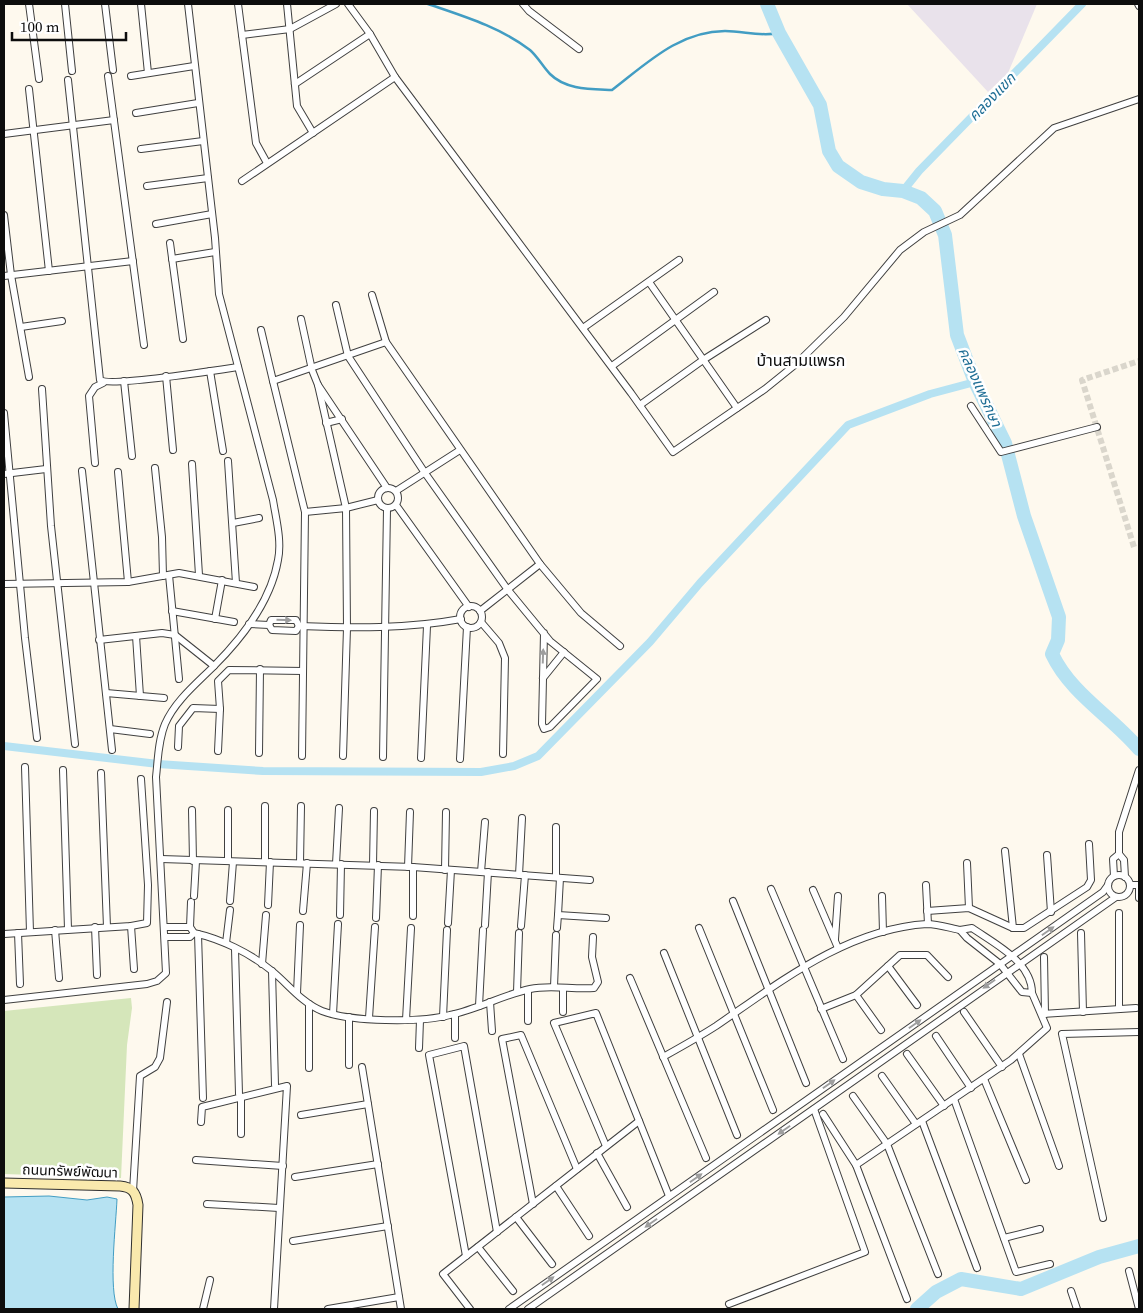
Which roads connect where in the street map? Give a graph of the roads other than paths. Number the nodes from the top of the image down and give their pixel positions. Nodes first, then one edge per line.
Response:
1 (29, 4) edge
2 (65, 4) edge
3 (105, 4) edge
4 (141, 4) edge
5 (188, 4) edge
6 (238, 4) edge
7 (287, 4) edge
8 (336, 4) edge
9 (348, 4) edge
10 (523, 4) edge
11 (290, 29) junction
12 (370, 34) junction
13 (242, 35) junction
14 (580, 49) dead end
15 (194, 66) junction
16 (113, 70) dead end
17 (72, 71) dead end
18 (148, 73) junction
19 (108, 76) dead end
20 (131, 76) dead end
21 (395, 77) junction
22 (39, 79) dead end
23 (68, 80) dead end
24 (295, 84) junction
25 (29, 89) dead end
26 (1139, 99) edge
27 (198, 104) junction
28 (136, 112) dead end
29 (114, 120) junction
30 (73, 126) junction
31 (34, 130) junction
32 (313, 133) junction
33 (4, 134) edge
34 (203, 141) junction
35 (141, 149) dead end
36 (267, 164) junction
37 (208, 178) junction
38 (242, 181) dead end
39 (146, 186) dead end
40 (212, 214) junction
41 (4, 215) edge
42 (156, 224) dead end
43 (170, 243) dead end
44 (215, 252) junction
45 (172, 259) junction
46 (679, 260) dead end
47 (133, 261) junction
48 (88, 266) junction
49 (48, 271) junction
50 (7, 275) edge
51 (649, 282) junction
52 (714, 292) dead end
53 (372, 295) dead end
54 (336, 305) dead end
55 (300, 319) dead end
56 (675, 320) junction
57 (766, 320) dead end
58 (62, 321) dead end
59 (21, 327) junction
60 (583, 328) junction
61 (261, 330) dead end
62 (183, 339) dead end
63 (386, 342) junction
64 (144, 345) dead end
65 (348, 356) junction
66 (703, 360) junction
67 (612, 366) junction
68 (238, 367) junction
69 (312, 370) junction
70 (210, 371) junction
71 (166, 376) junction
72 (28, 377) dead end
73 (124, 381) junction
74 (273, 381) junction
75 (104, 383) junction
76 (318, 385) junction
77 (42, 390) dead end
78 (640, 405) junction
79 (971, 406) dead end
80 (737, 408) junction
81 (4, 413) edge
82 (342, 419) junction
83 (326, 423) junction
84 (1097, 427) dead end
85 (173, 450) dead end
86 (460, 450) junction
87 (223, 451) dead end
88 (132, 456) dead end
89 (228, 461) dead end
90 (95, 463) dead end
91 (192, 464) dead end
92 (155, 468) dead end
93 (46, 469) junction
94 (82, 471) dead end
95 (118, 472) dead end
96 (425, 473) junction
97 (6, 474) edge
98 (386, 488) junction
99 (396, 490) junction
100 (378, 500) junction
101 (396, 506) junction
102 (346, 508) junction
103 (387, 508) junction
104 (305, 512) junction
105 (259, 518) dead end
106 (233, 523) junction
107 (540, 564) junction
108 (199, 575) junction
109 (166, 576) junction
110 (222, 580) junction
111 (92, 581) junction
112 (56, 582) junction
113 (128, 582) junction
114 (236, 583) junction
115 (4, 584) edge
116 (20, 584) junction
117 (254, 587) dead end
118 (508, 590) junction
119 (469, 607) junction
120 (172, 611) junction
121 (480, 611) junction
122 (215, 619) junction
123 (460, 620) junction
124 (234, 622) dead end
125 (481, 622) junction
126 (250, 624) junction
127 (269, 625) junction
128 (301, 626) junction
129 (426, 626) junction
130 (384, 627) junction
131 (467, 627) junction
132 (347, 628) junction
133 (544, 633) junction
134 (175, 635) junction
135 (136, 636) junction
136 (99, 640) junction
137 (620, 646) dead end
138 (564, 652) junction
139 (214, 666) junction
140 (260, 669) junction
141 (303, 671) junction
142 (543, 678) junction
143 (179, 679) dead end
144 (106, 693) junction
145 (140, 696) junction
146 (164, 698) dead end
147 (220, 709) junction
148 (110, 729) junction
149 (150, 734) dead end
150 (37, 738) dead end
151 (75, 744) dead end
152 (178, 747) dead end
153 (112, 750) dead end
154 (218, 751) dead end
155 (259, 753) dead end
156 (503, 754) dead end
157 (302, 756) dead end
158 (343, 756) dead end
159 (383, 757) dead end
160 (421, 758) dead end
161 (460, 759) dead end
162 (25, 767) dead end
163 (63, 770) dead end
164 (1139, 771) edge
165 (101, 773) dead end
166 (141, 779) dead end
167 (265, 806) dead end
168 (301, 806) dead end
169 (339, 808) dead end
170 (192, 810) dead end
171 (228, 810) dead end
172 (374, 811) dead end
173 (410, 812) dead end
174 (446, 812) dead end
175 (522, 818) dead end
176 (485, 822) dead end
177 (556, 827) dead end
178 (1089, 844) dead end
179 (1005, 851) dead end
180 (1047, 854) dead end
181 (1119, 854) junction
182 (161, 859) junction
183 (194, 861) junction
184 (231, 861) junction
185 (267, 862) junction
186 (303, 863) junction
187 (967, 863) dead end
188 (339, 864) junction
189 (375, 865) junction
190 (410, 867) junction
191 (448, 870) junction
192 (484, 872) junction
193 (522, 875) junction
194 (1114, 876) junction
195 (558, 877) junction
196 (1125, 877) junction
197 (590, 880) dead end
198 (926, 885) dead end
199 (1108, 885) junction
200 (1130, 885) junction
201 (771, 889) dead end
202 (813, 890) dead end
203 (838, 896) dead end
204 (882, 896) dead end
205 (1116, 897) junction
206 (1139, 898) edge
207 (230, 901) dead end
208 (733, 901) dead end
209 (268, 905) dead end
210 (969, 908) junction
211 (230, 910) dead end
212 (303, 911) dead end
213 (927, 911) junction
214 (1051, 912) junction
215 (1119, 914) dead end
216 (266, 915) dead end
217 (340, 915) dead end
218 (558, 915) junction
219 (413, 916) dead end
220 (376, 918) dead end
221 (606, 918) dead end
222 (338, 924) dead end
223 (928, 924) junction
224 (131, 926) junction
225 (300, 926) dead end
226 (107, 927) junction
227 (165, 927) junction
228 (375, 927) dead end
229 (94, 928) junction
230 (411, 928) dead end
231 (698, 928) dead end
232 (1013, 928) junction
233 (68, 929) junction
234 (55, 930) junction
235 (960, 930) junction
236 (194, 931) junction
237 (30, 932) junction
238 (883, 932) junction
239 (18, 933) junction
240 (1081, 933) dead end
241 (4, 934) edge
242 (166, 937) junction
243 (593, 937) dead end
244 (835, 940) junction
245 (226, 943) junction
246 (235, 948) junction
247 (838, 948) junction
248 (664, 953) dead end
249 (1012, 956) junction
250 (1044, 957) dead end
251 (1019, 963) junction
252 (262, 964) junction
253 (1000, 964) junction
254 (888, 966) junction
255 (804, 968) junction
256 (134, 969) dead end
257 (272, 971) junction
258 (1006, 972) junction
259 (97, 975) dead end
260 (948, 977) dead end
261 (59, 978) dead end
262 (630, 978) dead end
263 (20, 984) dead end
264 (554, 987) junction
265 (563, 988) junction
266 (768, 988) junction
267 (528, 990) junction
268 (517, 992) junction
269 (296, 993) junction
270 (1032, 993) junction
271 (856, 994) junction
272 (4, 1000) edge
273 (167, 1002) dead end
274 (490, 1002) junction
275 (309, 1004) junction
276 (917, 1005) dead end
277 (479, 1006) junction
278 (1136, 1008) dead end
279 (821, 1009) junction
280 (1119, 1010) junction
281 (563, 1012) dead end
282 (964, 1012) dead end
283 (1084, 1012) junction
284 (733, 1013) junction
285 (333, 1014) junction
286 (455, 1014) junction
287 (1044, 1014) junction
288 (348, 1017) junction
289 (443, 1017) junction
290 (369, 1018) junction
291 (406, 1020) junction
292 (420, 1020) junction
293 (528, 1021) dead end
294 (881, 1030) dead end
295 (492, 1031) dead end
296 (1139, 1032) edge
297 (936, 1036) dead end
298 (698, 1037) junction
299 (455, 1038) dead end
300 (419, 1048) dead end
301 (875, 1052) junction
302 (908, 1054) dead end
303 (1019, 1054) junction
304 (663, 1058) junction
305 (842, 1059) dead end
306 (881, 1060) junction
307 (349, 1065) dead end
308 (362, 1067) dead end
309 (1002, 1067) junction
310 (309, 1068) dead end
311 (882, 1076) dead end
312 (984, 1079) junction
313 (806, 1083) dead end
314 (275, 1085) dead end
315 (971, 1088) junction
316 (240, 1096) junction
317 (853, 1096) dead end
318 (202, 1098) dead end
319 (954, 1099) junction
320 (368, 1104) junction
321 (944, 1106) junction
322 (814, 1109) junction
323 (773, 1110) dead end
324 (823, 1114) dead end
325 (301, 1115) dead end
326 (639, 1121) junction
327 (200, 1122) dead end
328 (919, 1123) junction
329 (241, 1134) dead end
330 (737, 1134) dead end
331 (887, 1144) junction
332 (606, 1146) junction
333 (597, 1153) junction
334 (706, 1158) dead end
335 (196, 1160) dead end
336 (378, 1164) junction
337 (856, 1165) junction
338 (283, 1166) junction
339 (1059, 1166) dead end
340 (577, 1169) junction
341 (295, 1178) dead end
342 (1026, 1180) dead end
343 (4, 1183) edge
344 (556, 1186) junction
345 (133, 1190) junction
346 (670, 1196) junction
347 (207, 1204) dead end
348 (533, 1204) junction
349 (627, 1207) dead end
350 (279, 1208) junction
351 (516, 1217) junction
352 (1103, 1218) dead end
353 (388, 1226) junction
354 (1040, 1229) dead end
355 (497, 1232) junction
356 (589, 1236) dead end
357 (1004, 1238) junction
358 (293, 1242) dead end
359 (478, 1247) junction
360 (466, 1256) junction
361 (552, 1264) dead end
362 (1050, 1264) dead end
363 (977, 1268) dead end
364 (1129, 1271) dead end
365 (938, 1274) dead end
366 (210, 1280) dead end
367 (1071, 1290) dead end
368 (513, 1291) dead end
369 (399, 1297) junction
370 (906, 1299) dead end
371 (729, 1304) dead end
372 (1139, 1308) edge
373 (134, 1309) edge
374 (203, 1309) edge
375 (274, 1309) edge
376 (328, 1309) edge
377 (401, 1309) edge
378 (470, 1309) edge
379 (509, 1309) edge
380 (528, 1309) edge
381 (1077, 1309) edge

1 - 22 street
2 - 17 street
3 - 16 street
4 - 18 street
5 - 15 street
6 - 13 street
7 - 11 street
8 - 11 street
9 - 12 street
10 - 14 street
11 - 13 street
11 - 24 street
12 - 21 street
12 - 24 street
13 - 36 street
15 - 18 street
15 - 27 street
18 - 20 street
19 - 29 street
21 - 32 street
21 - 60 street
23 - 30 street
24 - 32 street
25 - 31 street
26 - 80 street
27 - 28 street
27 - 34 street
29 - 30 street
29 - 47 street
30 - 31 street
30 - 48 street
31 - 33 street
31 - 49 street
32 - 36 street
34 - 35 street
34 - 37 street
36 - 38 street
37 - 39 street
37 - 40 street
40 - 42 street
40 - 44 street
41 - 50 street
43 - 45 street
44 - 45 street
44 - 68 street
45 - 62 street
46 - 51 street
47 - 48 street
47 - 64 street
48 - 49 street
48 - 75 street
49 - 50 street
50 - 59 street
51 - 56 street
51 - 60 street
52 - 56 street
53 - 63 street
54 - 65 street
55 - 69 street
56 - 66 street
56 - 67 street
57 - 66 street
58 - 59 street
59 - 72 street
60 - 67 street
61 - 74 street
63 - 65 street
63 - 86 street
65 - 69 street
65 - 96 street
66 - 78 street
66 - 80 street
67 - 78 street
68 - 70 street
68 - 126 street
69 - 74 street
69 - 76 street
70 - 71 street
70 - 87 street
71 - 73 street
71 - 85 street
73 - 75 street
73 - 88 street
74 - 104 street
75 - 90 street
76 - 82 street
76 - 83 street
77 - 93 street
78 - 80 street
79 - 84 street
81 - 97 street
82 - 83 street
82 - 98 street
83 - 102 street
86 - 96 street
86 - 107 street
89 - 106 street
91 - 108 street
92 - 109 street
93 - 97 street
93 - 112 street
94 - 111 street
95 - 113 street
96 - 99 street
96 - 118 street
97 - 116 street
98 - 99 street
98 - 100 street
99 - 101 street
100 - 102 street
100 - 103 street
101 - 103 street
101 - 119 street
102 - 104 street
102 - 132 street
103 - 130 street
104 - 128 street
105 - 106 street
106 - 114 street
107 - 118 street
107 - 137 street
108 - 109 street
108 - 110 street
109 - 113 street
109 - 120 street
110 - 114 street
110 - 122 street
111 - 112 street
111 - 113 street
111 - 136 street
112 - 116 street
112 - 151 street
114 - 117 street
115 - 116 street
116 - 150 street
118 - 121 street
118 - 133 street
119 - 121 street
119 - 123 street
120 - 122 street
120 - 134 street
121 - 125 street
122 - 124 street
123 - 129 street
123 - 131 street
125 - 131 street
125 - 156 street
126 - 127 street
126 - 139 street
127 - 128 street
127 -> 128 street
128 - 132 street
128 - 141 street
129 - 130 street
129 - 160 street
130 - 132 street
130 - 159 street
131 - 161 street
132 - 158 street
133 - 138 street
142 -> 133 street
134 - 135 street
134 - 139 street
134 - 143 street
135 - 136 street
135 - 145 street
136 - 144 street
138 - 142 street
138 - 142 street
139 - 182 street
140 - 141 street
140 - 147 street
140 - 155 street
141 - 157 street
144 - 145 street
144 - 148 street
145 - 146 street
147 - 152 street
147 - 154 street
148 - 149 street
148 - 153 street
162 - 237 street
163 - 233 street
164 - 181 street
165 - 226 street
166 - 224 street
167 - 185 street
168 - 186 street
169 - 188 street
170 - 183 street
171 - 184 street
172 - 189 street
173 - 190 street
174 - 191 street
175 - 193 street
176 - 192 street
177 - 195 street
178 - 214 street
179 - 232 street
180 - 214 street
181 - 194 street
181 - 196 street
182 - 183 street
182 - 227 street
183 - 184 street
183 - 236 street
184 - 185 street
184 - 207 street
185 - 186 street
185 - 209 street
186 - 188 street
186 - 212 street
187 - 210 street
188 - 189 street
188 - 217 street
189 - 190 street
189 - 220 street
190 - 191 street
190 - 219 street
191 - 192 street
191 - 289 street
192 - 193 street
192 - 277 street
193 - 195 street
193 - 268 street
194 - 196 street
194 - 199 street
195 - 197 street
195 - 218 street
196 - 200 street
198 - 213 street
199 - 205 street
249 -> 199 street
200 - 205 street
200 - 206 street
201 - 255 street
202 - 244 street
203 - 244 street
204 - 238 street
205 - 251 street
208 - 266 street
210 - 213 street
210 - 232 street
211 - 245 street
213 - 223 street
214 - 232 street
215 - 280 street
216 - 252 street
218 - 221 street
218 - 264 street
222 - 285 street
223 - 235 street
223 - 238 street
224 - 226 street
224 - 256 street
225 - 269 street
226 - 229 street
227 - 236 street
227 - 242 street
228 - 290 street
229 - 233 street
229 - 259 street
230 - 291 street
231 - 284 street
233 - 234 street
234 - 237 street
234 - 261 street
235 - 249 street
235 - 253 street
236 - 242 street
236 - 245 street
236 - 318 street
237 - 239 street
238 - 247 street
239 - 241 street
239 - 263 street
240 - 283 street
242 - 272 street
243 - 265 street
244 - 247 street
245 - 246 street
246 - 252 street
246 - 316 street
247 - 255 street
248 - 298 street
249 - 251 street
249 - 253 street
250 - 287 street
251 - 258 street
251 - 270 street
252 - 257 street
253 - 258 street
301 -> 253 street
254 - 260 street
254 - 271 street
254 - 276 street
255 - 266 street
255 - 279 street
257 - 269 street
257 - 314 street
258 - 270 street
258 -> 306 street
262 - 304 street
264 - 265 street
264 - 267 street
265 - 281 street
266 - 284 street
266 - 313 street
267 - 268 street
267 - 293 street
268 - 274 street
269 - 275 street
270 - 287 street
271 - 279 street
271 - 294 street
273 - 345 street
274 - 277 street
274 - 295 street
275 - 285 street
275 - 310 street
277 - 286 street
278 - 280 street
279 - 305 street
280 - 283 street
282 - 309 street
283 - 287 street
284 - 298 street
284 - 323 street
285 - 288 street
286 - 289 street
286 - 299 street
287 - 303 street
288 - 290 street
288 - 307 street
289 - 292 street
290 - 291 street
291 - 292 street
292 - 300 street
296 - 352 street
297 - 315 street
298 - 304 street
298 - 330 street
301 - 306 street
346 -> 301 street
302 - 321 street
303 - 309 street
303 - 339 street
304 - 334 street
306 - 322 street
308 - 320 street
309 - 312 street
311 - 328 street
312 - 315 street
312 - 342 street
315 - 319 street
316 - 327 street
316 - 329 street
316 - 338 street
317 - 331 street
319 - 321 street
319 - 357 street
320 - 325 street
320 - 336 street
321 - 328 street
322 - 371 street
322 -> 380 street
324 - 337 street
326 - 332 street
326 - 332 street
326 - 346 street
328 - 331 street
328 - 363 street
331 - 337 street
331 - 365 street
332 - 333 street
333 - 340 street
333 - 349 street
335 - 338 street
336 - 341 street
336 - 353 street
337 - 370 street
338 - 350 street
340 - 344 street
340 - 348 street
343 - 345 street, ถนนทรัพย์พัฒนา
344 - 348 street
344 - 356 street
345 - 373 street, ถนนทรัพย์พัฒนา
379 -> 346 street
347 - 350 street
348 - 351 street
350 - 375 street
351 - 355 street
351 - 361 street
353 - 358 street
353 - 369 street
354 - 357 street
355 - 359 street
355 - 360 street
357 - 362 street
359 - 360 street
359 - 368 street
360 - 378 street
364 - 372 street
366 - 374 street
367 - 381 street
369 - 376 street
369 - 377 street

